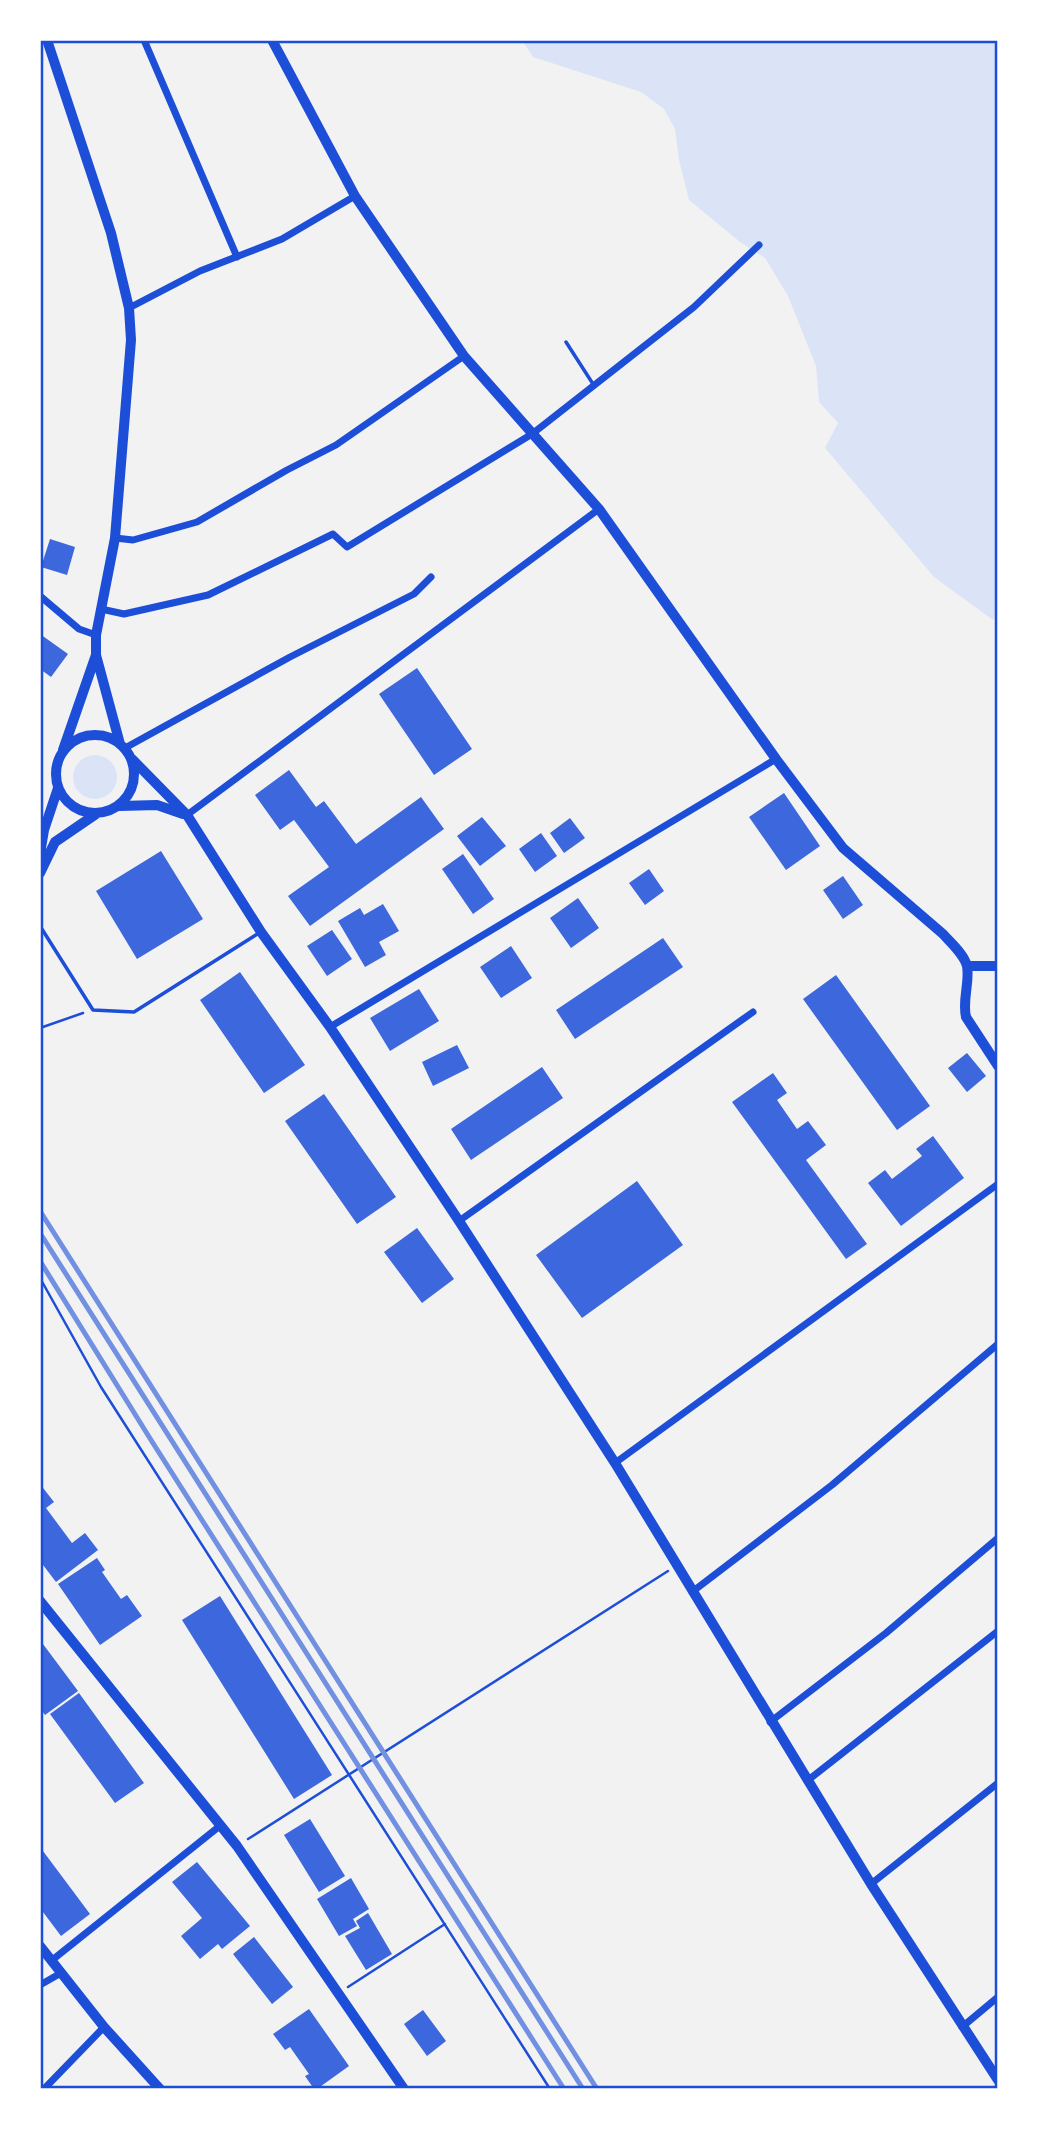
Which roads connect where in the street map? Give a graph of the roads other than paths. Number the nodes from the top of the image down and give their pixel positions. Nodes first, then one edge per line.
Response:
1 (47, 40) edge
2 (144, 40) edge
3 (272, 40) edge
4 (355, 196) junction
5 (759, 245) dead end
6 (237, 257) junction
7 (129, 308) junction
8 (566, 342) dead end
9 (464, 356) junction
10 (594, 385) junction
11 (532, 434) junction
12 (598, 509) junction
13 (115, 538) junction
14 (432, 577) dead end
15 (40, 596) edge
16 (101, 609) junction
17 (96, 635) junction
18 (96, 654) junction
19 (122, 746) junction
20 (62, 753) junction
21 (132, 759) junction
22 (776, 759) junction
23 (58, 788) junction
24 (120, 806) junction
25 (96, 814) junction
26 (187, 816) junction
27 (40, 854) edge
28 (40, 873) edge
29 (40, 926) edge
30 (261, 932) junction
31 (967, 965) junction
32 (998, 966) edge
33 (753, 1012) dead end
34 (330, 1027) junction
35 (998, 1066) edge
36 (998, 1184) edge
37 (459, 1222) junction
38 (998, 1344) edge
39 (615, 1463) junction
40 (998, 1538) edge
41 (692, 1592) junction
42 (40, 1601) edge
43 (998, 1631) edge
44 (771, 1722) junction
45 (807, 1781) junction
46 (998, 1783) edge
47 (221, 1825) junction
48 (871, 1884) junction
49 (40, 1946) edge
50 (51, 1961) junction
51 (61, 1973) junction
52 (40, 1985) edge
53 (998, 1997) edge
54 (104, 2027) junction
55 (962, 2027) junction
56 (998, 2080) edge
57 (44, 2089) edge
58 (160, 2089) edge
59 (404, 2089) edge

1 - 7 street
2 - 6 street
3 - 4 street
4 - 6 street
4 - 9 street
5 - 10 street
6 - 7 street
7 - 13 street
8 - 10 lane
9 - 11 street
9 - 13 street
10 - 11 street
11 - 12 street
11 - 16 street
12 - 22 street
12 - 26 street
13 - 16 street
14 - 19 street
15 - 17 street
16 - 17 street
17 - 18 street
18 - 19 street
18 - 20 street
19 - 20 street
19 - 21 street
20 - 23 street
21 - 24 street
21 - 26 street
22 - 31 street
22 - 34 street
23 - 25 street
23 - 27 street
24 - 25 street
24 - 26 street
25 - 28 street
26 - 30 street
29 - 30 lane
30 - 34 street
31 - 32 street
31 - 35 street
33 - 37 street
34 - 37 street
36 - 39 street
37 - 39 street
38 - 41 street
39 - 41 street
40 - 44 street
41 - 44 street
42 - 47 street
43 - 45 street
44 - 45 street
45 - 48 street
46 - 48 street
47 - 50 street
47 - 59 street
48 - 55 street
49 - 50 street
50 - 51 street
51 - 52 street
51 - 54 street
53 - 55 street
54 - 57 street
54 - 58 street
55 - 56 street

